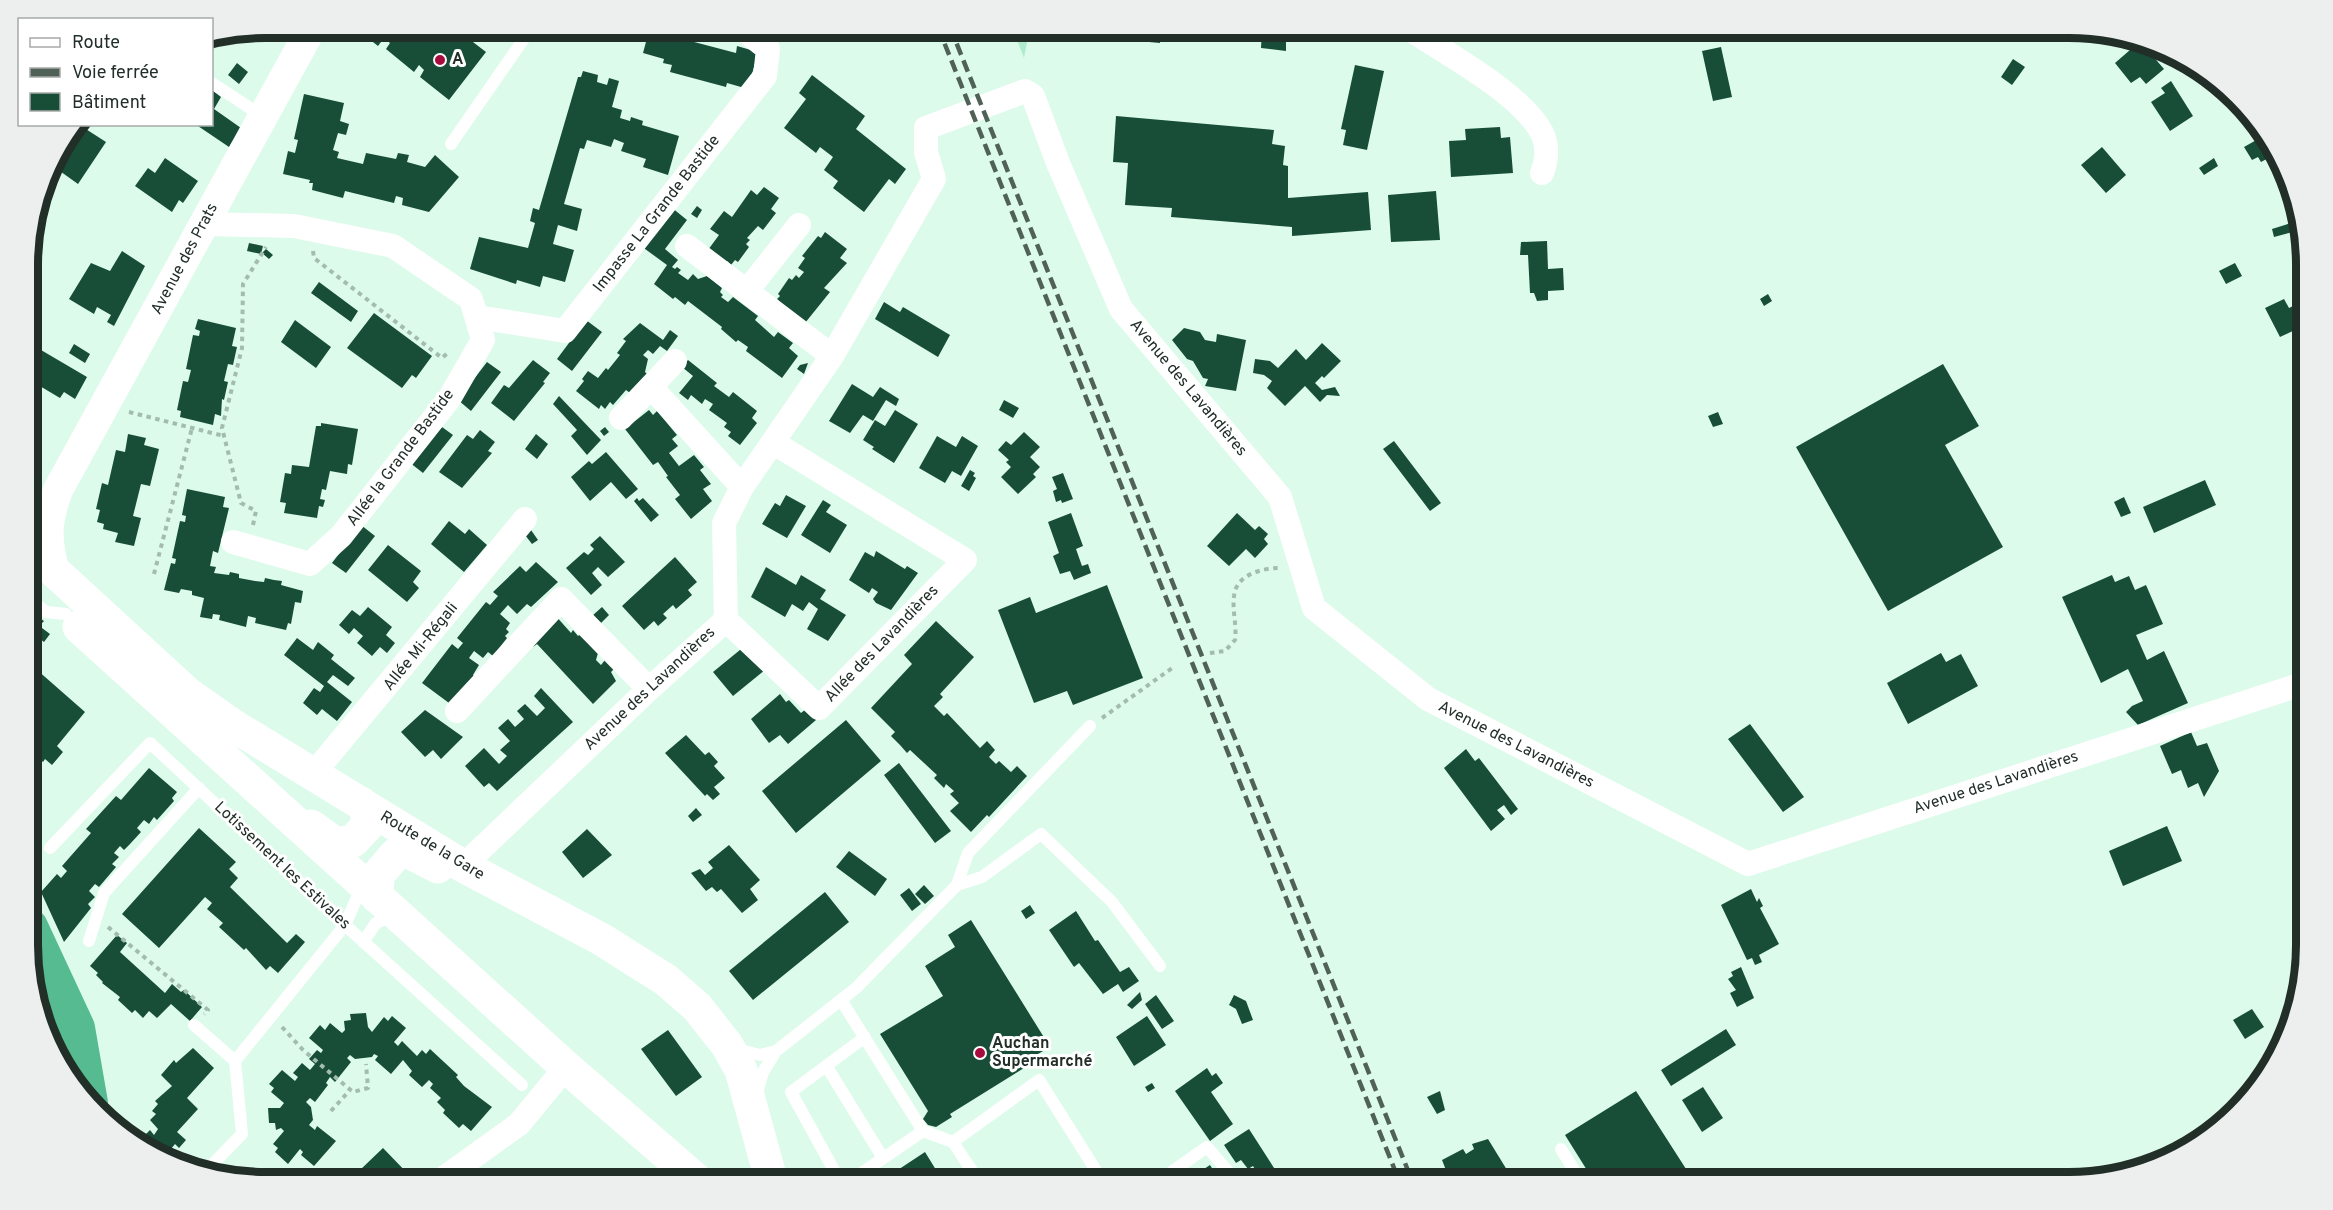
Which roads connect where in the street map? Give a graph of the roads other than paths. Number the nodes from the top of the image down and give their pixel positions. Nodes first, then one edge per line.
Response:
1 (297, 38) edge
2 (524, 38) edge
3 (754, 38) edge
4 (1423, 38) edge
5 (213, 84) edge
6 (262, 116) junction
7 (451, 144) dead end
8 (1542, 173) dead end
9 (204, 224) junction
10 (798, 225) dead end
11 (687, 246) dead end
12 (747, 291) junction
13 (477, 317) junction
14 (832, 356) junction
15 (675, 361) dead end
16 (652, 388) junction
17 (621, 418) dead end
18 (774, 443) junction
19 (742, 487) junction
20 (58, 490) junction
21 (38, 511) edge
22 (525, 519) dead end
23 (242, 544) road end
24 (42, 573) edge
25 (38, 606) edge
26 (66, 614) junction
27 (726, 620) junction
28 (2296, 686) edge
29 (649, 689) junction
30 (457, 711) dead end
31 (1090, 726) road end
32 (232, 766) junction
33 (305, 767) junction
34 (199, 788) junction
35 (362, 803) junction
36 (297, 826) junction
37 (50, 849) dead end
38 (463, 866) junction
39 (957, 885) junction
40 (379, 899) junction
41 (345, 925) junction
42 (89, 941) dead end
43 (363, 942) junction
44 (1160, 966) dead end
45 (841, 1000) junction
46 (194, 1025) road end
47 (865, 1037) junction
48 (727, 1045) junction
49 (776, 1051) junction
50 (235, 1061) junction
51 (566, 1067) junction
52 (826, 1067) junction
53 (522, 1085) dead end
54 (754, 1112) junction
55 (923, 1131) junction
56 (649, 1139) junction
57 (953, 1142) junction
58 (1561, 1149) dead end
59 (883, 1158) junction
60 (211, 1166) edge
61 (452, 1172) edge
62 (687, 1172) edge
63 (702, 1172) edge
64 (762, 1172) edge
65 (835, 1172) edge
66 (863, 1172) edge
67 (973, 1172) edge
68 (1097, 1172) edge
69 (1172, 1172) edge
70 (1229, 1172) edge
71 (1575, 1172) edge

1 - 6 street, Avenue des Prats
2 - 7 lane
3 - 13 street, Impasse La Grande Bastide
4 - 8 street
5 - 6 lane
6 - 9 street, Avenue des Prats
9 - 13 street, Allée la Grande Bastide
9 - 20 street, Avenue des Prats
10 - 12 street
11 - 12 street
12 - 14 street
13 - 23 street, Allée la Grande Bastide
14 - 18 street, Avenue des Lavandières
14 - 28 street, Avenue des Lavandières
15 - 16 street
16 - 17 street
16 - 19 street
18 - 19 street, Avenue des Lavandières
18 - 27 street, Allée des Lavandières
19 - 27 street, Avenue des Lavandières
20 - 21 street, Avenue des Prats
20 - 24 street, Avenue des Prats
22 - 33 street, Allée Mi-Régali
24 - 26 main road, Route de la Gare
24 - 33 main road, Route de la Gare
25 - 26 lane
26 - 32 main road, Route de la Gare
27 - 29 street, Avenue des Lavandières
29 - 30 street
29 - 38 street, Avenue des Lavandières
31 - 39 lane
32 - 33 main road
32 - 36 main road, Route de la Gare
33 - 35 main road, Route de la Gare
34 - 37 lane, Lotissement les Estivales
34 - 41 lane, Lotissement les Estivales
34 - 42 lane
35 - 36 main road
35 - 38 main road, Route de la Gare
36 - 40 main road, Route de la Gare
38 - 40 main road
38 - 48 main road, Route de la Gare
39 - 44 lane
39 - 45 lane
40 - 41 lane
40 - 43 lane
40 - 51 main road, Route de la Gare
41 - 43 lane, Lotissement les Estivales
41 - 50 lane
43 - 53 lane, Lotissement les Estivales
45 - 47 lane
45 - 49 lane
46 - 50 lane
47 - 52 lane
47 - 55 lane
48 - 49 lane
48 - 54 main road, Route de la Gare
49 - 54 lane
50 - 60 lane
51 - 56 main road, Route de la Gare
51 - 61 street
52 - 59 lane
52 - 65 lane
54 - 64 main road, Route de la Gare
55 - 57 lane
55 - 59 lane
56 - 62 main road, Route de la Gare
56 - 63 main road
57 - 67 lane
57 - 68 lane
58 - 71 lane
59 - 66 lane
69 - 70 lane

